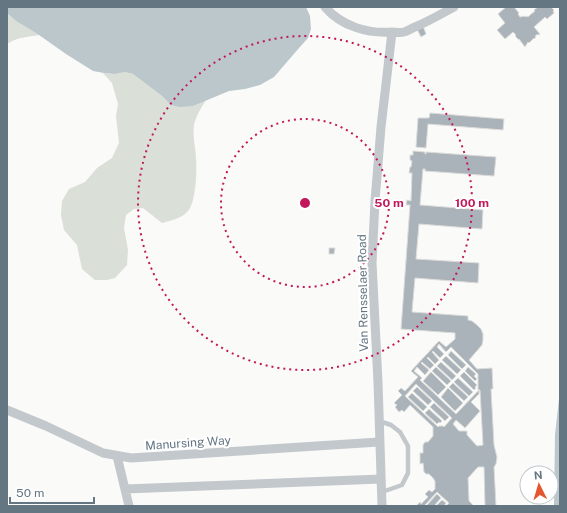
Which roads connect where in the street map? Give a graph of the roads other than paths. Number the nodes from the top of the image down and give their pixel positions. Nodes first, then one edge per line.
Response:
1 (325, 7) edge
2 (454, 7) edge
3 (392, 32) junction
4 (7, 410) edge
5 (379, 421) junction
6 (379, 442) junction
7 (117, 456) junction
8 (381, 479) junction
9 (125, 489) junction
10 (382, 492) junction
11 (129, 506) edge
12 (382, 506) edge

1 - 3 street
2 - 3 street
3 - 5 street, Van Rensselaer Road
4 - 7 street, Manursing Way
5 - 6 street, Van Rensselaer Road
5 - 10 lane
6 - 7 street, Manursing Way
6 - 8 street, Van Rensselaer Road
7 - 9 street
8 - 9 street
8 - 10 street, Van Rensselaer Road
9 - 11 street
10 - 12 street, Van Rensselaer Road

